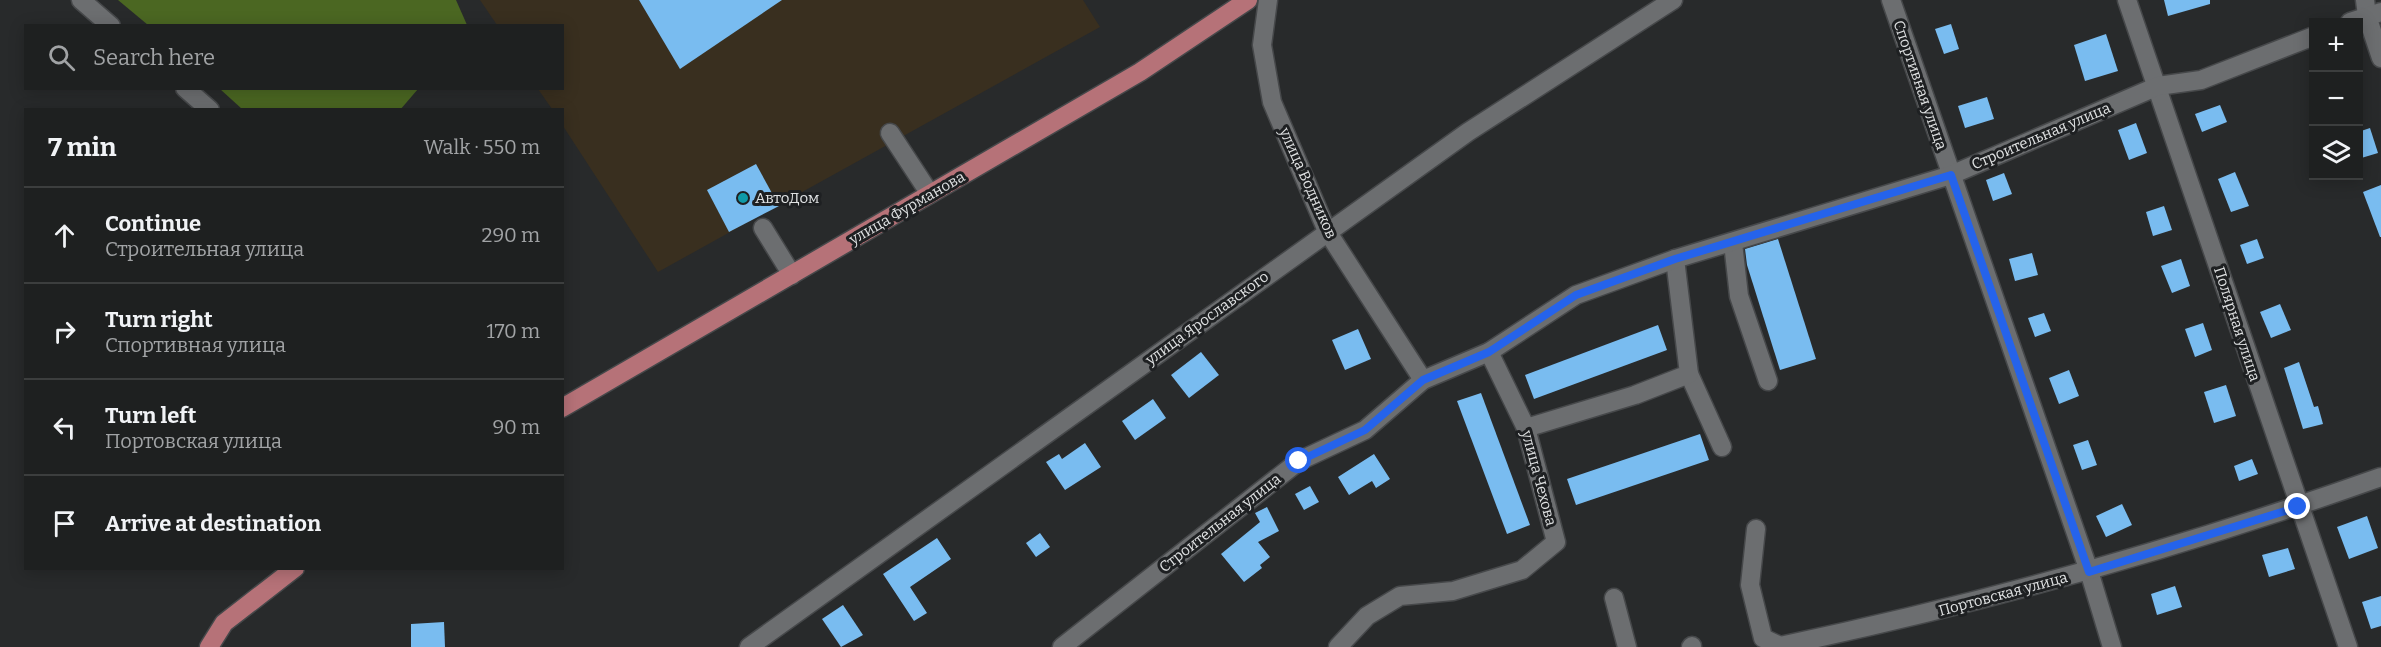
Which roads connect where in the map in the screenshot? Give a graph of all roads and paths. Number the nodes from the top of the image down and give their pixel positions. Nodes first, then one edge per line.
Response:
1 (81, 0) edge
2 (1248, 0) edge
3 (1268, 0) edge
4 (1673, 0) edge
5 (1891, 0) edge
6 (2127, 0) edge
7 (2366, 13) edge
8 (109, 24) edge
9 (2309, 38) edge
10 (2381, 58) edge
11 (2158, 86) junction
12 (187, 90) edge
13 (208, 108) edge
14 (890, 133) dead end
15 (1951, 175) junction
16 (930, 194) junction
17 (763, 228) dead end
18 (1327, 231) junction
19 (1733, 243) junction
20 (1675, 259) junction
21 (792, 275) junction
22 (1489, 352) junction
23 (1689, 374) junction
24 (1423, 380) junction
25 (1768, 381) dead end
26 (564, 407) edge
27 (1526, 428) junction
28 (1722, 447) dead end
29 (2381, 477) edge
30 (2298, 507) junction
31 (1756, 529) dead end
32 (292, 570) edge
33 (2089, 572) junction
34 (1614, 598) dead end
35 (209, 647) edge
36 (749, 647) edge
37 (1062, 647) edge
38 (1338, 647) edge
39 (1627, 647) edge
40 (2112, 647) edge
41 (2348, 647) edge

1 - 8 street
2 - 16 main road, улица Фурманова
3 - 18 street, улица Водников
4 - 18 street, улица Ярославского
5 - 15 street, Спортивная улица
6 - 11 street, Полярная улица
7 - 10 street
9 - 11 street, Строительная улица
11 - 15 street, Строительная улица
11 - 30 street, Полярная улица
12 - 13 street
14 - 16 street
15 - 19 street, Строительная улица
15 - 33 street, Спортивная улица
16 - 21 main road, улица Фурманова
17 - 21 street
18 - 24 street, улица Водников
18 - 36 street, улица Ярославского
19 - 20 street, Строительная улица
19 - 25 street
20 - 22 street, Строительная улица
20 - 23 street
21 - 26 main road, улица Фурманова
22 - 24 street, Строительная улица
22 - 27 street, улица Чехова
23 - 27 street
23 - 28 street
24 - 37 street, Строительная улица
27 - 38 street, улица Чехова
29 - 30 street, Портовская улица
30 - 33 street, Портовская улица
30 - 41 street, Полярная улица
31 - 33 street, Портовская улица
32 - 35 main road
33 - 40 street, Спортивная улица
34 - 39 street

